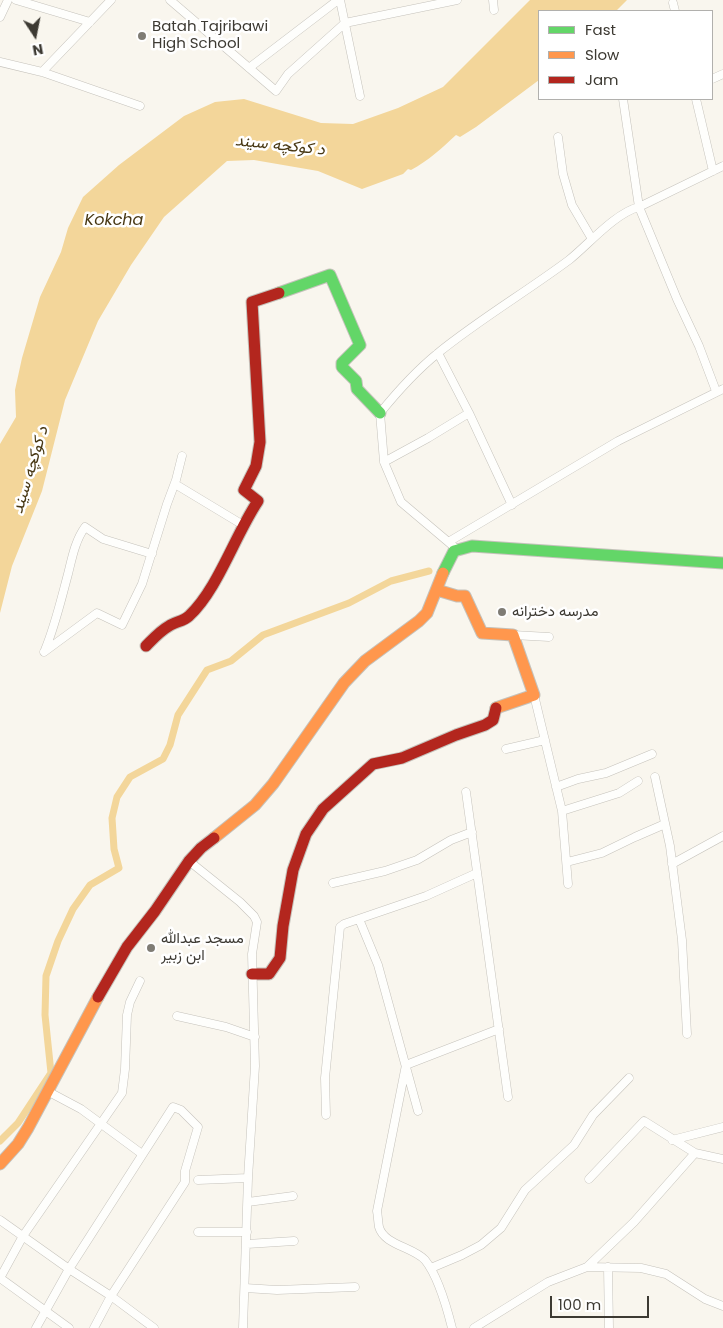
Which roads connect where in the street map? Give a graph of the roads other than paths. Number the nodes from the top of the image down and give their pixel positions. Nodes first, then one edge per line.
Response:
1 (8, 0) edge
2 (16, 0) edge
3 (112, 0) edge
4 (170, 0) edge
5 (339, 0) edge
6 (457, 0) edge
7 (493, 0) edge
8 (494, 10) dead end
9 (0, 16) edge
10 (90, 22) junction
11 (345, 24) junction
12 (0, 62) edge
13 (249, 68) junction
14 (42, 72) junction
15 (360, 96) dead end
16 (622, 100) edge
17 (696, 100) edge
18 (140, 106) dead end
19 (558, 137) dead end
20 (723, 166) edge
21 (713, 171) junction
22 (639, 207) junction
23 (592, 239) junction
24 (438, 353) junction
25 (720, 390) edge
26 (380, 413) junction
27 (469, 413) junction
28 (182, 456) dead end
29 (384, 462) junction
30 (175, 484) junction
31 (512, 505) junction
32 (243, 525) junction
33 (450, 541) junction
34 (459, 551) junction
35 (152, 554) junction
36 (723, 563) edge
37 (437, 590) junction
38 (513, 635) junction
39 (549, 637) dead end
40 (146, 646) dead end
41 (534, 695) junction
42 (545, 740) junction
43 (506, 749) dead end
44 (652, 754) dead end
45 (655, 777) dead end
46 (638, 781) dead end
47 (556, 787) junction
48 (466, 792) dead end
49 (562, 811) junction
50 (665, 824) junction
51 (472, 832) junction
52 (723, 836) edge
53 (189, 862) junction
54 (567, 862) junction
55 (672, 864) junction
56 (477, 874) junction
57 (333, 884) dead end
58 (568, 884) dead end
59 (359, 919) junction
60 (252, 974) junction
61 (140, 981) dead end
62 (177, 1016) dead end
63 (499, 1029) junction
64 (688, 1034) dead end
65 (255, 1037) junction
66 (406, 1065) junction
67 (629, 1078) dead end
68 (49, 1092) junction
69 (508, 1097) dead end
70 (418, 1111) dead end
71 (326, 1115) dead end
72 (102, 1123) junction
73 (723, 1127) edge
74 (672, 1140) junction
75 (695, 1153) junction
76 (142, 1154) junction
77 (723, 1159) edge
78 (0, 1164) edge
79 (248, 1178) junction
80 (589, 1179) dead end
81 (198, 1180) dead end
82 (293, 1196) dead end
83 (248, 1202) junction
84 (0, 1220) edge
85 (198, 1232) dead end
86 (247, 1232) junction
87 (23, 1236) junction
88 (294, 1241) dead end
89 (247, 1244) junction
90 (587, 1267) junction
91 (608, 1267) junction
92 (431, 1268) junction
93 (69, 1269) junction
94 (0, 1278) edge
95 (355, 1287) dead end
96 (245, 1288) junction
97 (111, 1296) junction
98 (723, 1306) edge
99 (46, 1311) junction
100 (36, 1328) edge
101 (69, 1328) edge
102 (94, 1328) edge
103 (154, 1328) edge
104 (243, 1328) edge
105 (452, 1328) edge
106 (474, 1328) edge
107 (608, 1328) edge

1 - 9 street
2 - 10 street
3 - 10 street
4 - 13 street
5 - 11 street
5 - 13 street
6 - 11 street
7 - 8 street
10 - 14 street
11 - 13 street
11 - 15 street
12 - 14 street
14 - 18 street
16 - 22 street
17 - 21 street
19 - 23 street
20 - 21 street
21 - 22 street
22 - 23 street
22 - 25 street
23 - 24 street
24 - 26 street
24 - 27 street
25 - 31 street
26 - 29 street
26 - 32 street
27 - 29 street
27 - 31 street
28 - 30 street
29 - 33 street
30 - 32 street
30 - 35 street
31 - 33 street
32 - 40 street
33 - 34 street
34 - 36 street
34 - 37 street
35 - 35 street
37 - 38 street
37 - 53 street
38 - 39 street
38 - 41 street
41 - 42 street
41 - 60 street
42 - 43 street
42 - 47 street
44 - 47 street
45 - 50 street
46 - 49 street
47 - 49 street
48 - 51 street
49 - 54 street
50 - 54 street
50 - 55 street
51 - 56 street
51 - 57 street
52 - 55 street
53 - 60 street
53 - 68 street
54 - 58 street
55 - 64 street
56 - 59 street
56 - 63 street
59 - 66 street
59 - 71 street
60 - 65 street
61 - 72 street
62 - 65 street
63 - 66 street
63 - 69 street
65 - 79 street
66 - 70 street
66 - 92 street
67 - 92 street
68 - 72 street
68 - 78 street
72 - 76 street
72 - 87 street
73 - 74 street
74 - 75 street
74 - 80 street
75 - 77 street
75 - 90 street
76 - 93 street
76 - 97 street
79 - 81 street
79 - 83 street
82 - 83 street
83 - 86 street
84 - 87 street
85 - 86 street
86 - 89 street
87 - 93 street
87 - 94 street
88 - 89 street
89 - 96 street
90 - 91 street
90 - 106 street
91 - 98 street
91 - 107 street
92 - 105 street
93 - 97 street
93 - 99 street
94 - 99 street
95 - 96 street
96 - 104 street
97 - 102 street
97 - 103 street
99 - 100 street
99 - 101 street

